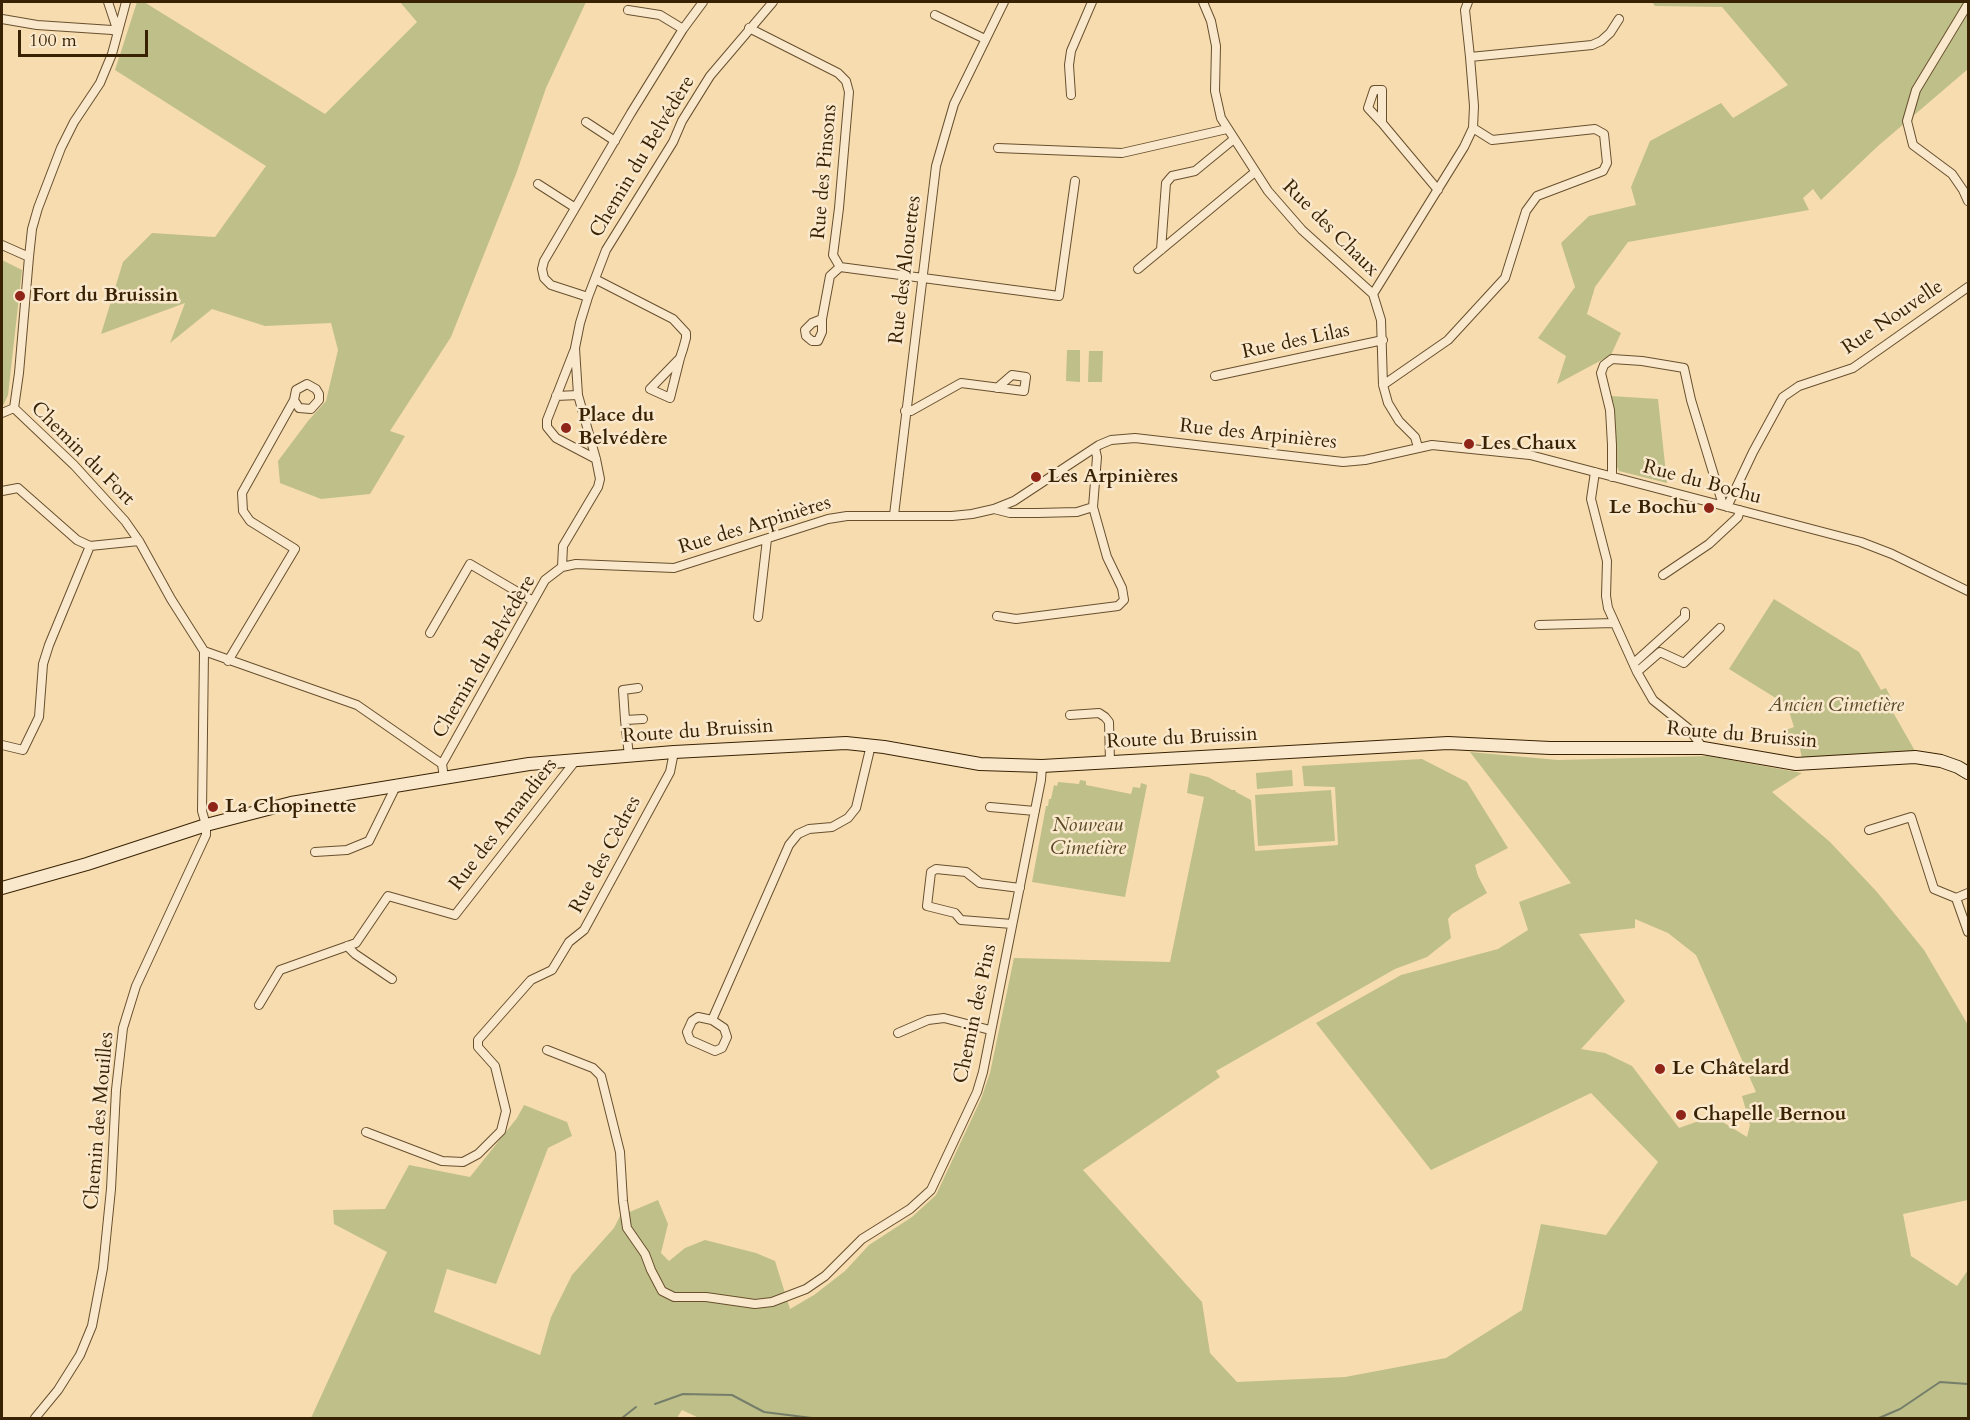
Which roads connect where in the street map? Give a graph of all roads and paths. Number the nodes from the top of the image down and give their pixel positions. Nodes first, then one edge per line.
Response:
1 (108, 2) edge
2 (126, 2) edge
3 (703, 2) edge
4 (772, 2) edge
5 (1004, 2) edge
6 (1092, 2) edge
7 (1203, 2) edge
8 (1468, 2) edge
9 (1968, 4) edge
10 (628, 10) dead end
11 (935, 15) dead end
12 (2, 19) edge
13 (1619, 19) dead end
14 (749, 28) junction
15 (683, 29) junction
16 (118, 32) junction
17 (985, 39) junction
18 (1470, 57) junction
19 (1071, 95) dead end
20 (586, 122) dead end
21 (1382, 123) dead end
22 (1473, 128) junction
23 (1227, 129) junction
24 (1234, 139) junction
25 (615, 141) junction
26 (998, 148) dead end
27 (1255, 172) junction
28 (1075, 181) dead end
29 (538, 184) dead end
30 (1438, 190) junction
31 (1968, 201) edge
32 (574, 207) junction
33 (2, 245) edge
34 (1161, 250) junction
35 (29, 257) junction
36 (840, 267) junction
37 (1138, 269) dead end
38 (921, 278) junction
39 (595, 279) junction
40 (1968, 287) edge
41 (1373, 294) junction
42 (588, 297) junction
43 (822, 319) dead end
44 (1383, 340) junction
45 (575, 348) junction
46 (681, 358) junction
47 (1215, 376) dead end
48 (1383, 385) junction
49 (997, 388) dead end
50 (578, 395) junction
51 (556, 396) junction
52 (294, 399) dead end
53 (14, 408) junction
54 (904, 411) junction
55 (2, 413) edge
56 (1418, 447) junction
57 (1095, 448) junction
58 (596, 459) junction
59 (1595, 472) junction
60 (1612, 477) junction
61 (2, 490) edge
62 (1725, 506) junction
63 (1093, 507) junction
64 (994, 509) junction
65 (1740, 510) junction
66 (894, 515) junction
67 (766, 539) junction
68 (139, 541) junction
69 (90, 546) junction
70 (562, 567) junction
71 (1663, 574) dead end
72 (1968, 591) edge
73 (533, 601) junction
74 (1685, 612) dead end
75 (997, 616) dead end
76 (758, 617) dead end
77 (1614, 623) junction
78 (1539, 625) dead end
79 (1720, 628) dead end
80 (430, 633) dead end
81 (204, 651) junction
82 (228, 661) junction
83 (1634, 663) junction
84 (1637, 672) junction
85 (638, 688) dead end
86 (1070, 715) dead end
87 (643, 719) dead end
88 (625, 720) junction
89 (2, 745) edge
90 (871, 745) junction
91 (1704, 748) junction
92 (674, 752) junction
93 (629, 756) junction
94 (576, 760) junction
95 (1110, 762) junction
96 (442, 764) junction
97 (1042, 766) junction
98 (1968, 774) edge
99 (444, 778) junction
100 (397, 784) junction
101 (990, 807) dead end
102 (1035, 811) junction
103 (206, 825) junction
104 (1869, 830) dead end
105 (315, 852) dead end
106 (2, 888) edge
107 (1020, 888) junction
108 (1968, 893) edge
109 (1956, 898) junction
110 (1012, 924) junction
111 (1968, 932) edge
112 (347, 946) junction
113 (392, 979) dead end
114 (259, 1005) dead end
115 (712, 1020) junction
116 (990, 1030) junction
117 (898, 1033) dead end
118 (547, 1050) dead end
119 (366, 1132) dead end
120 (35, 1419) edge

1 - 16 street
2 - 16 street, Chemin du Fort
3 - 15 street
4 - 14 street, Chemin du Belvédère
5 - 17 street, Rue des Alouettes
6 - 19 street
7 - 23 street, Rue des Chaux
8 - 18 street
9 - 31 street
10 - 15 street
11 - 17 street
12 - 16 street
13 - 18 street
14 - 36 street, Rue des Pinsons
14 - 39 street, Chemin du Belvédère
15 - 25 street
16 - 35 street, Chemin du Fort
17 - 38 street, Rue des Alouettes
18 - 22 street
20 - 25 street
21 - 30 street
22 - 30 street
22 - 48 street
23 - 24 street, Rue des Chaux
23 - 26 street
24 - 27 street, Rue des Chaux
24 - 34 street
25 - 32 street
27 - 34 street
27 - 41 street, Rue des Chaux
28 - 38 street, Rue des Pinsons
29 - 32 street
30 - 41 street
32 - 42 street
33 - 35 street
34 - 37 street
35 - 53 street, Chemin du Fort
36 - 38 street, Rue des Pinsons
36 - 43 street, Rue des Pinsons
38 - 54 street, Rue des Alouettes
39 - 42 street, Chemin du Belvédère
39 - 46 street
40 - 62 street, Rue Nouvelle
41 - 44 street, Rue des Chaux
42 - 45 street, Chemin du Belvédère
44 - 47 street, Rue des Lilas
44 - 48 street, Rue des Chaux
45 - 50 street, Chemin du Belvédère
45 - 51 street, Chemin du Belvédère
46 - 46 street
48 - 56 street, Rue des Chaux
49 - 54 street
50 - 51 street
50 - 58 street, Chemin du Belvédère
51 - 58 street, Chemin du Belvédère
52 - 82 street
53 - 55 street
53 - 68 street, Chemin du Fort
54 - 66 street, Rue des Alouettes
56 - 57 street, Rue des Arpinières
56 - 59 street, Rue du Bochu
57 - 63 street
57 - 64 street, Rue des Arpinières
58 - 70 street, Chemin du Belvédère
59 - 60 street, Rue du Bochu
59 - 77 street
60 - 62 street, Rue du Bochu
60 - 62 street
61 - 69 street
62 - 65 street, Rue du Bochu
63 - 64 street, Rue des Arpinières
63 - 75 street
64 - 66 street, Rue des Arpinières
65 - 71 street
65 - 72 street, Rue du Bochu
66 - 67 street, Rue des Arpinières
67 - 70 street, Rue des Arpinières
67 - 76 street
68 - 69 street
68 - 81 street, Chemin du Fort
69 - 89 street
70 - 73 street, Chemin du Belvédère
73 - 80 street
73 - 96 street, Chemin du Belvédère
74 - 83 street
77 - 78 street
77 - 83 street
79 - 84 street
81 - 82 street
81 - 103 street
82 - 96 street
83 - 84 street
84 - 91 street
85 - 88 street
86 - 95 street
87 - 88 street
88 - 93 street
90 - 92 street, Route du Bruissin
90 - 97 street, Route du Bruissin
90 - 115 street
91 - 95 street, Route du Bruissin
91 - 98 street, Route du Bruissin
92 - 93 street, Route du Bruissin
92 - 119 street, Rue des Cèdres
93 - 94 street, Route du Bruissin
94 - 99 street, Route du Bruissin
94 - 112 street, Rue des Amandiers
95 - 97 street, Route du Bruissin
96 - 99 street, Chemin du Belvédère
97 - 102 street, Chemin des Pins
99 - 100 street, Route du Bruissin
100 - 103 street, Route du Bruissin
100 - 105 street
101 - 102 street
102 - 107 street, Chemin des Pins
103 - 106 street, Route du Bruissin
103 - 120 street, Chemin des Mouilles
104 - 109 street
107 - 110 street, Chemin des Pins
107 - 110 street
108 - 109 street
109 - 111 street
110 - 116 street, Chemin des Pins
112 - 113 street
112 - 114 street, Rue des Amandiers
115 - 115 street
116 - 117 street
116 - 118 street, Chemin des Pins

